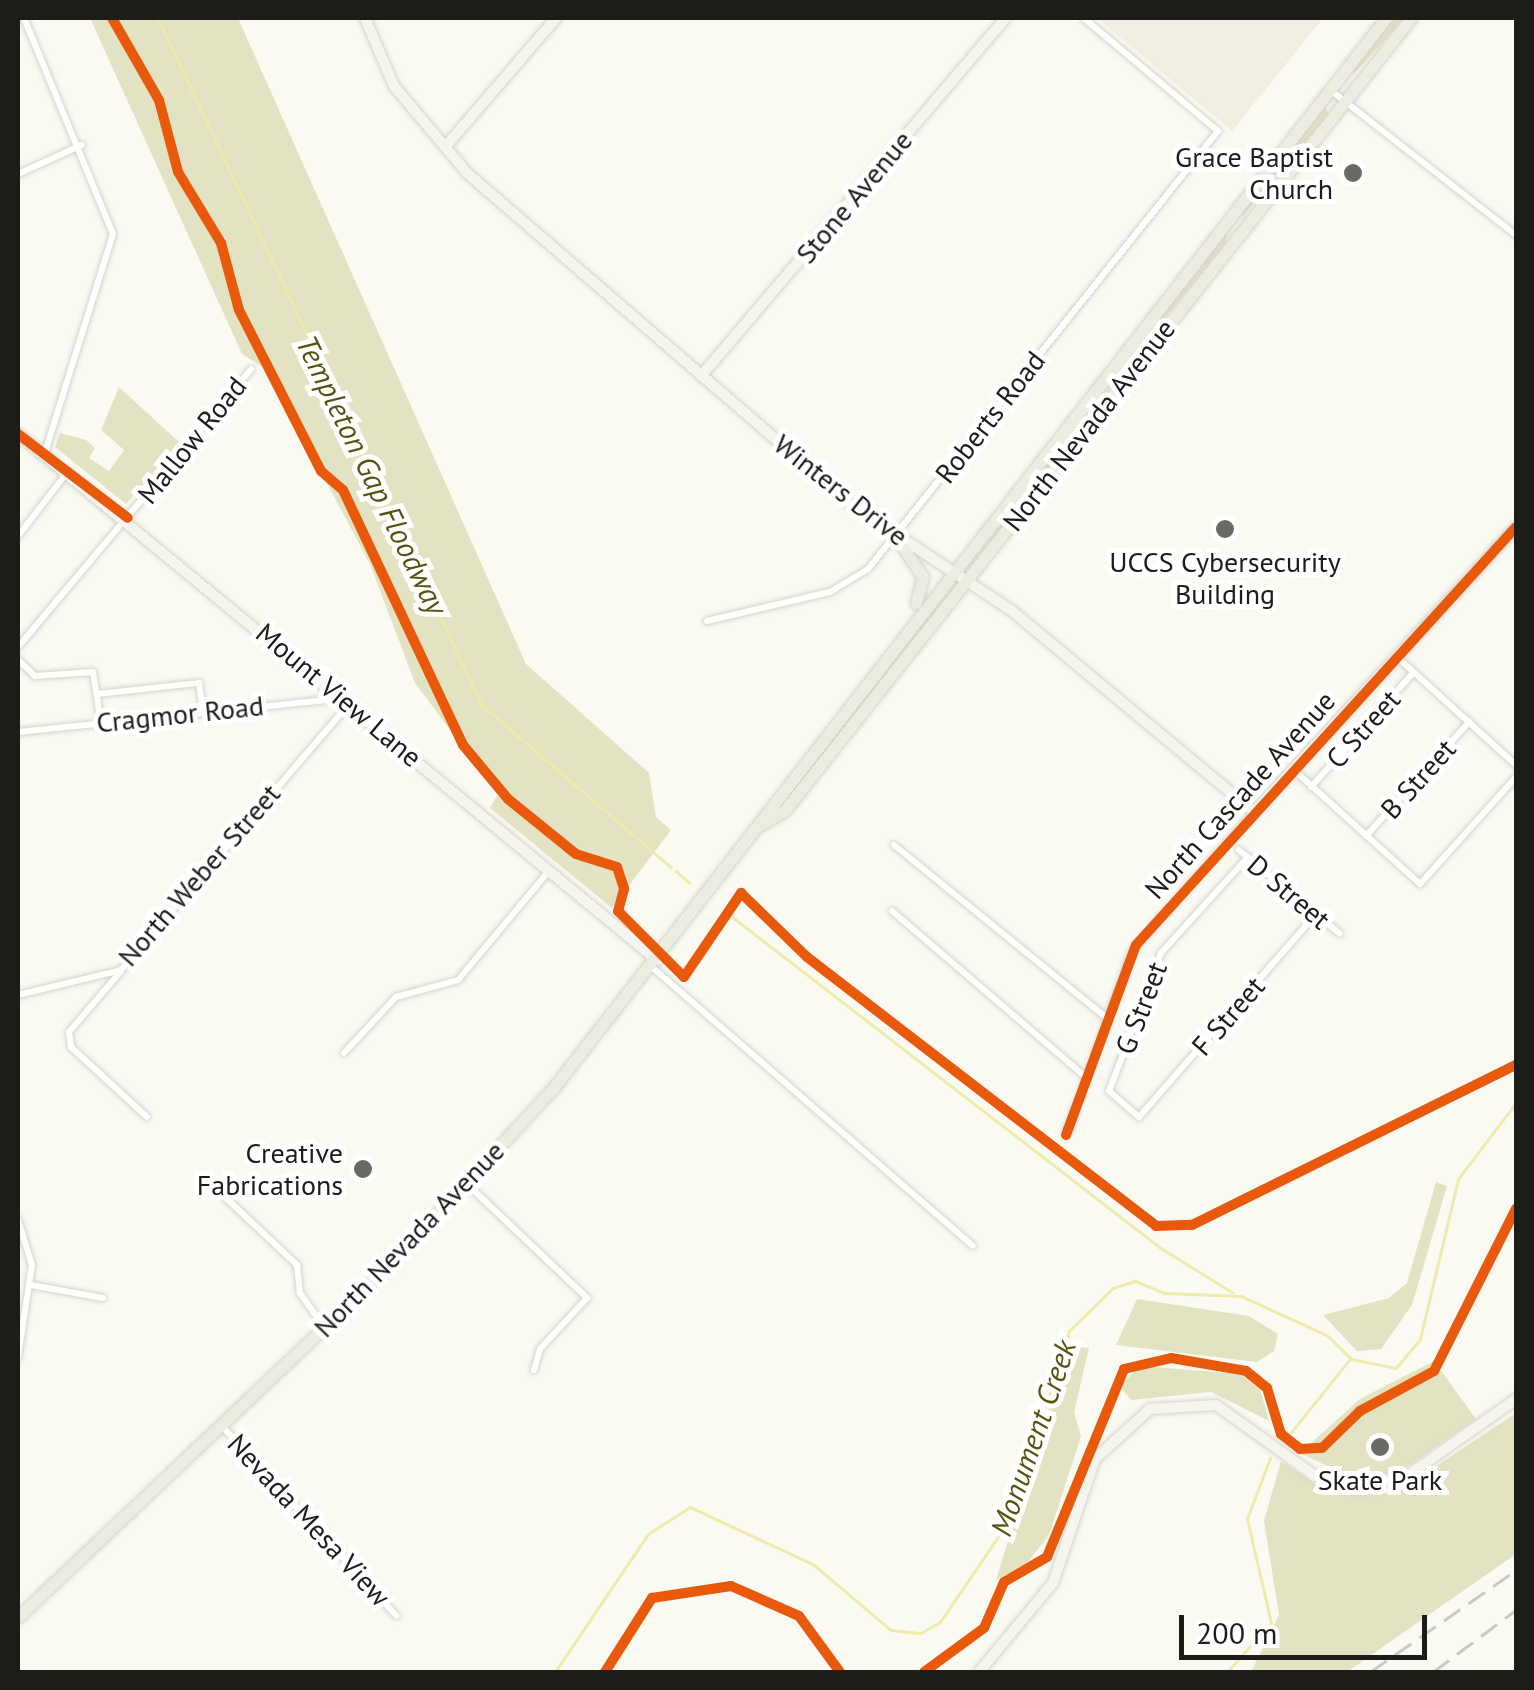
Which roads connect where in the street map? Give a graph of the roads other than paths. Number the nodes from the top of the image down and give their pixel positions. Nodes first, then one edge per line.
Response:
1 (24, 18) edge
2 (365, 18) edge
3 (556, 18) edge
4 (1006, 18) edge
5 (1084, 18) edge
6 (1386, 18) edge
7 (1411, 18) edge
8 (1330, 89) junction
9 (1346, 101) junction
10 (82, 145) junction
11 (446, 146) junction
12 (18, 174) edge
13 (1226, 220) junction
14 (1242, 232) junction
15 (1516, 236) edge
16 (250, 370) dead end
17 (1104, 374) junction
18 (702, 376) junction
19 (1120, 386) junction
20 (18, 434) edge
21 (44, 456) junction
22 (66, 474) junction
23 (128, 518) junction
24 (1514, 534) edge
25 (18, 536) edge
26 (896, 537) junction
27 (949, 570) junction
28 (966, 581) junction
29 (707, 621) dead end
30 (903, 628) junction
31 (18, 647) edge
32 (1397, 657) junction
33 (18, 660) edge
34 (1414, 672) junction
35 (96, 694) junction
36 (346, 701) junction
37 (203, 711) junction
38 (1469, 721) junction
39 (100, 723) junction
40 (18, 732) edge
41 (1516, 765) edge
42 (1293, 770) junction
43 (1516, 778) edge
44 (1311, 786) junction
45 (1254, 812) junction
46 (760, 825) junction
47 (1366, 836) junction
48 (1228, 841) junction
49 (894, 845) dead end
50 (1248, 858) junction
51 (549, 870) junction
52 (892, 911) dead end
53 (1316, 914) junction
54 (1340, 934) dead end
55 (655, 964) junction
56 (122, 970) junction
57 (18, 995) edge
58 (1107, 1018) junction
59 (344, 1053) dead end
60 (1086, 1078) junction
61 (147, 1117) dead end
62 (1139, 1117) joint
63 (1066, 1135) dead end
64 (467, 1184) junction
65 (226, 1198) dead end
66 (18, 1220) edge
67 (973, 1246) dead end
68 (32, 1285) junction
69 (102, 1298) dead end
70 (324, 1327) junction
71 (18, 1356) edge
72 (534, 1370) dead end
73 (1516, 1399) edge
74 (221, 1425) junction
75 (396, 1616) dead end
76 (18, 1617) edge
77 (979, 1672) edge

1 - 10 street
2 - 11 street, Winters Drive
3 - 11 street
4 - 18 street, Stone Avenue
5 - 26 street, Roberts Road
6 - 8 main road, North Nevada Avenue
7 - 9 main road, North Nevada Avenue
8 - 9 street
8 - 13 main road, North Nevada Avenue
9 - 14 main road, North Nevada Avenue
9 - 15 street
10 - 12 street
10 - 21 street
11 - 18 street, Winters Drive
13 - 14 street
13 - 17 main road, North Nevada Avenue
14 - 19 main road, North Nevada Avenue
16 - 23 street, Mallow Road
17 - 19 street
17 - 27 main road, North Nevada Avenue
18 - 26 street, Winters Drive
19 - 28 main road, North Nevada Avenue
20 - 21 street, Mount View Lane
21 - 22 street, Mount View Lane
22 - 23 street, Mount View Lane
22 - 25 street
23 - 31 street, Mallow Road
23 - 36 street, Mount View Lane
24 - 32 street, North Cascade Avenue
26 - 27 street, Winters Drive
26 - 29 street, Roberts Road
26 - 30 main road
27 - 28 street, Winters Drive
27 - 30 main road, North Nevada Avenue
28 - 45 street, Winters Drive
28 - 46 main road, North Nevada Avenue
30 - 46 main road, North Nevada Avenue
32 - 34 street
32 - 42 street, North Cascade Avenue
33 - 35 street
34 - 38 street
34 - 44 street, C Street
35 - 37 street
35 - 39 street
36 - 37 street, Cragmor Road
36 - 51 street, Mount View Lane
36 - 56 street, North Weber Street
37 - 39 street, Cragmor Road
38 - 41 street
38 - 47 street, B Street
39 - 40 street, Cragmor Road
42 - 44 street
42 - 45 street, North Cascade Avenue
43 - 47 street
44 - 47 street
45 - 48 street, North Cascade Avenue
46 - 55 main road, North Nevada Avenue
48 - 50 street, D Street
48 - 58 street, North Cascade Avenue
49 - 58 street
50 - 53 street, D Street
50 - 62 street, G Street
51 - 55 street, Mount View Lane
51 - 59 street
52 - 60 street
53 - 54 street, D Street
53 - 62 street, F Street
55 - 64 main road, North Nevada Avenue
55 - 67 street, Mount View Lane
56 - 57 street, North Weber Street
56 - 61 street
58 - 60 street, North Cascade Avenue
60 - 63 street, North Cascade Avenue
64 - 70 main road, North Nevada Avenue
64 - 72 street
65 - 70 street
66 - 68 street
68 - 69 street
68 - 71 street
70 - 74 main road, North Nevada Avenue
73 - 77 street
74 - 75 street, Nevada Mesa View
74 - 76 main road, North Nevada Avenue

